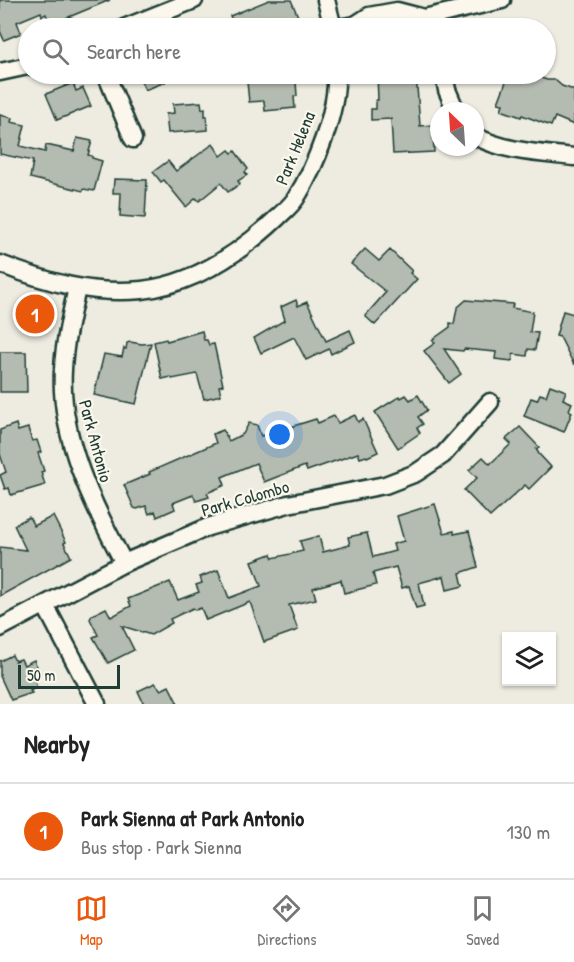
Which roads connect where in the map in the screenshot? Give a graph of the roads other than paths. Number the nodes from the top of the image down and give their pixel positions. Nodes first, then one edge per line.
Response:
1 (194, 0) edge
2 (326, 0) edge
3 (502, 0) edge
4 (149, 18) edge
5 (332, 18) edge
6 (392, 18) edge
7 (420, 18) edge
8 (440, 18) edge
9 (18, 68) edge
10 (0, 72) edge
11 (110, 84) edge
12 (335, 84) edge
13 (446, 84) edge
14 (452, 102) edge
15 (133, 139) dead end
16 (484, 140) edge
17 (574, 157) edge
18 (0, 264) edge
19 (77, 288) junction
20 (490, 402) dead end
21 (124, 562) junction
22 (45, 605) junction
23 (0, 628) edge
24 (97, 704) edge

1 - 4 street
2 - 5 street
3 - 8 street
6 - 7 street
9 - 10 street
11 - 15 street
12 - 19 street, Park Helena
13 - 14 street
16 - 17 street
18 - 19 street, Park Helena
19 - 21 street, Park Antonio
20 - 21 street, Park Colombo
21 - 22 street, Park Colombo
22 - 23 street, Park Colombo
22 - 24 street

